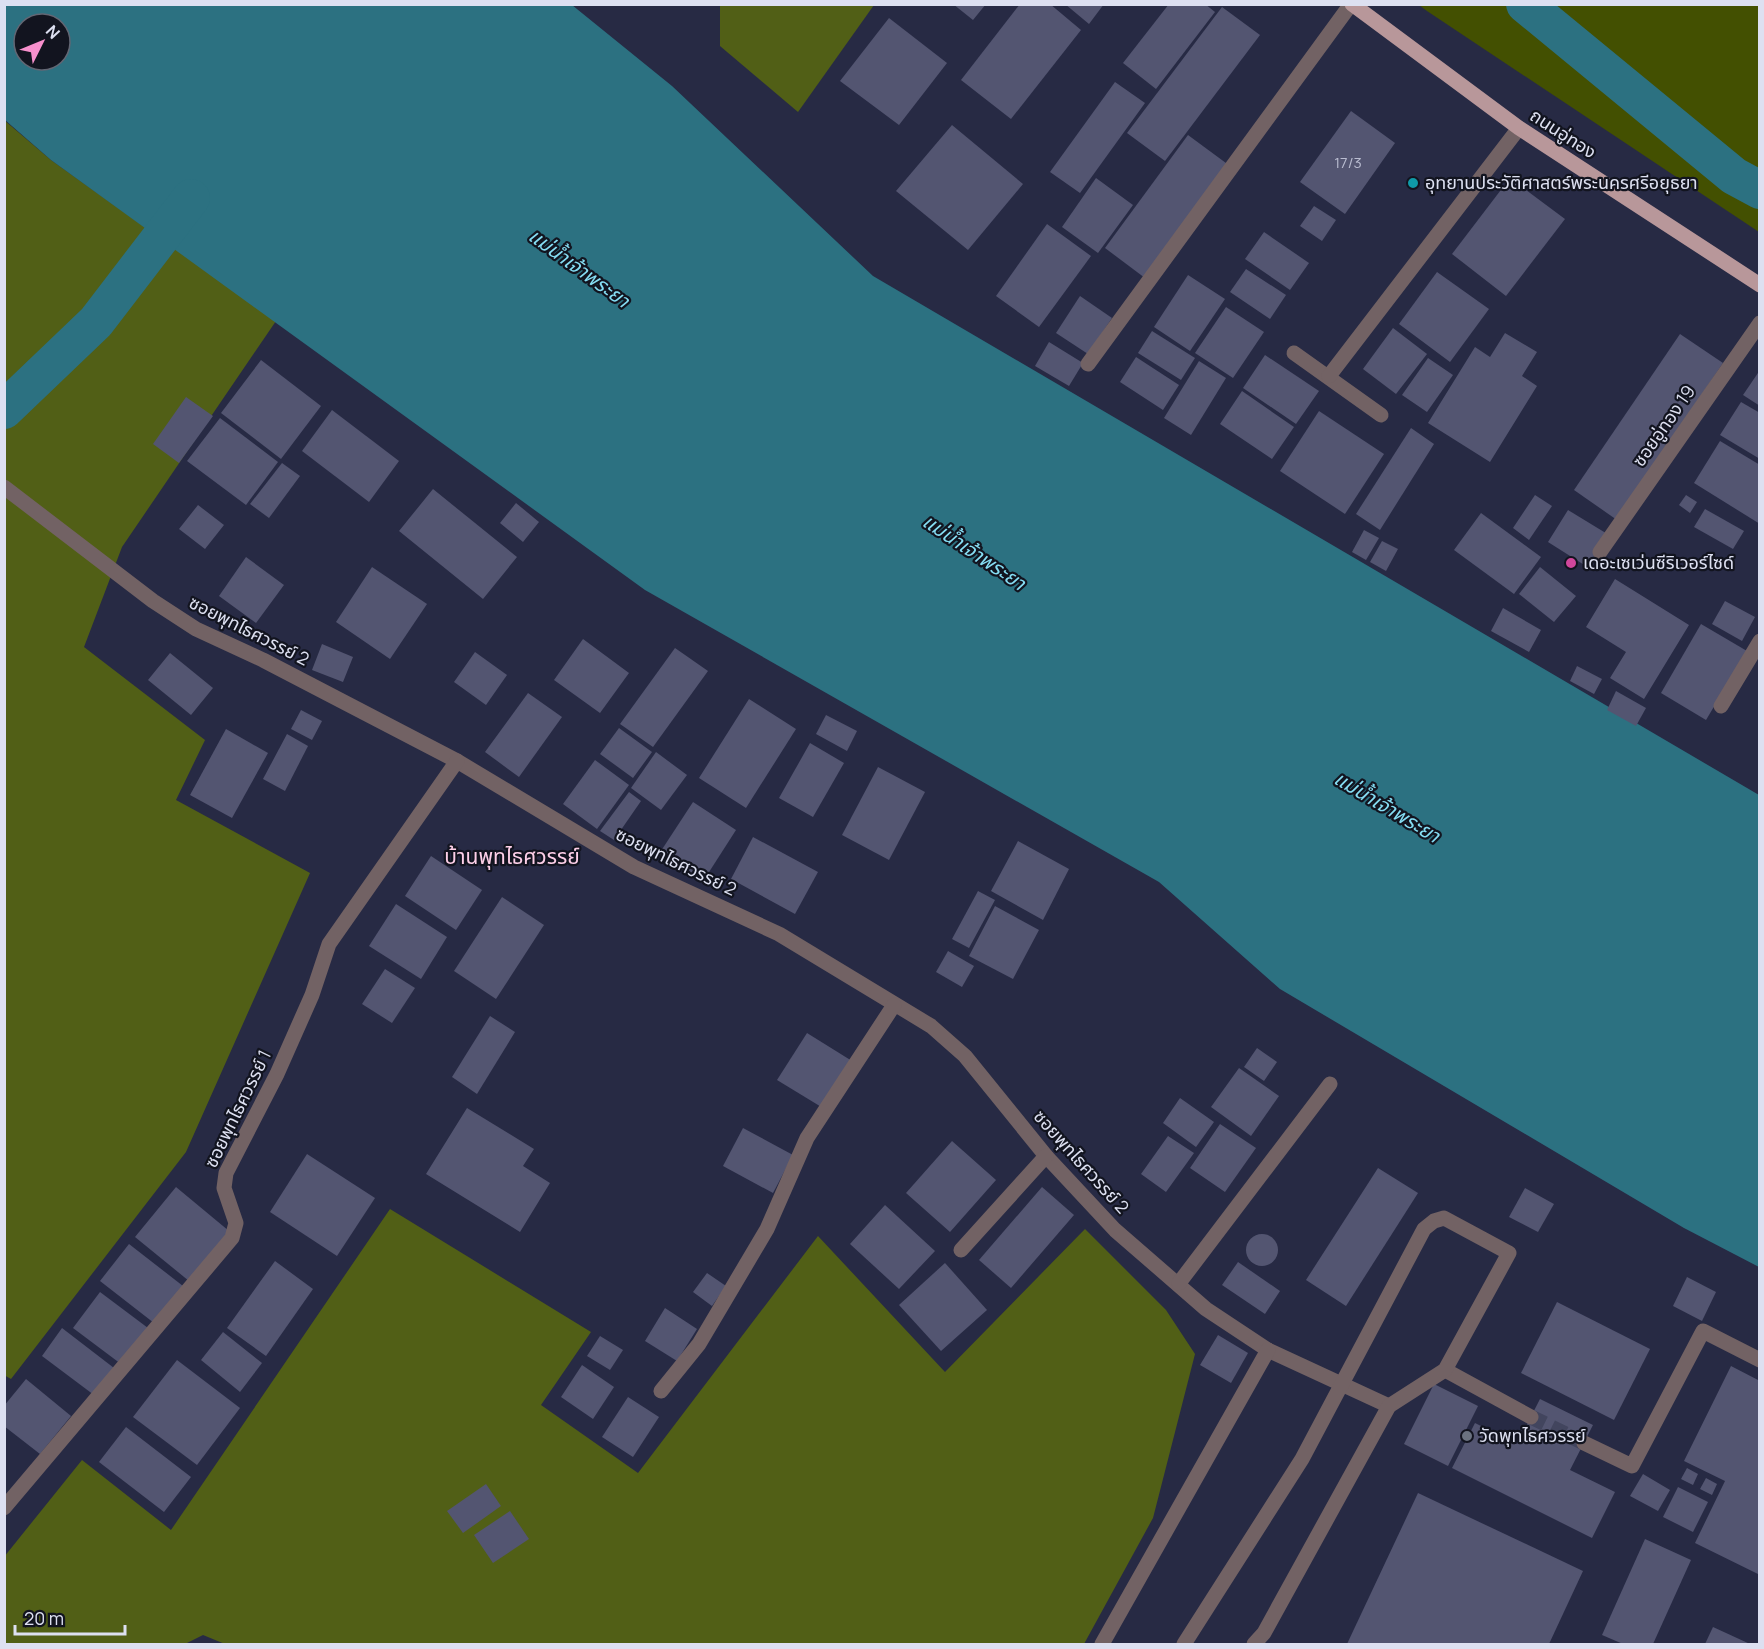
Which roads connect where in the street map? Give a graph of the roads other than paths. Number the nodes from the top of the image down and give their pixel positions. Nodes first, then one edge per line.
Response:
1 (1352, 4) edge
2 (1519, 128) junction
3 (1760, 285) edge
4 (1760, 323) edge
5 (1294, 353) dead end
6 (1088, 363) dead end
7 (1329, 376) junction
8 (1381, 415) dead end
9 (4, 487) edge
10 (1600, 552) dead end
11 (1760, 641) edge
12 (1721, 705) dead end
13 (458, 761) junction
14 (894, 1005) junction
15 (1330, 1084) dead end
16 (1046, 1156) junction
17 (961, 1250) dead end
18 (1179, 1283) junction
19 (1268, 1350) junction
20 (1760, 1360) edge
21 (1445, 1370) junction
22 (1342, 1383) junction
23 (661, 1391) dead end
24 (1389, 1406) junction
25 (1531, 1417) tunnel mouth
26 (1584, 1443) tunnel mouth
27 (4, 1508) edge
28 (1102, 1644) edge
29 (1184, 1644) edge
30 (1254, 1644) edge

1 - 2 main road, ถนนอู่ทอง
1 - 6 street
2 - 3 main road, ถนนอู่ทอง
2 - 7 street
4 - 10 street, ซอยอู่ทอง 19
5 - 7 street
7 - 8 street
9 - 13 street, ซอยพุทไธศวรรย์ 2
11 - 12 street
13 - 14 street, ซอยพุทไธศวรรย์ 2
13 - 27 street, ซอยพุทไธศวรรย์ 1
14 - 16 street, ซอยพุทไธศวรรย์ 2
14 - 23 street
15 - 18 street
16 - 17 street
16 - 18 street, ซอยพุทไธศวรรย์ 2
18 - 19 street, ซอยพุทไธศวรรย์ 2
19 - 22 street, ซอยพุทไธศวรรย์ 2
19 - 28 street
20 - 26 street
21 - 22 street
21 - 24 street
21 - 25 street
22 - 24 street, ซอยพุทไธศวรรย์ 2
22 - 29 street
24 - 30 street

